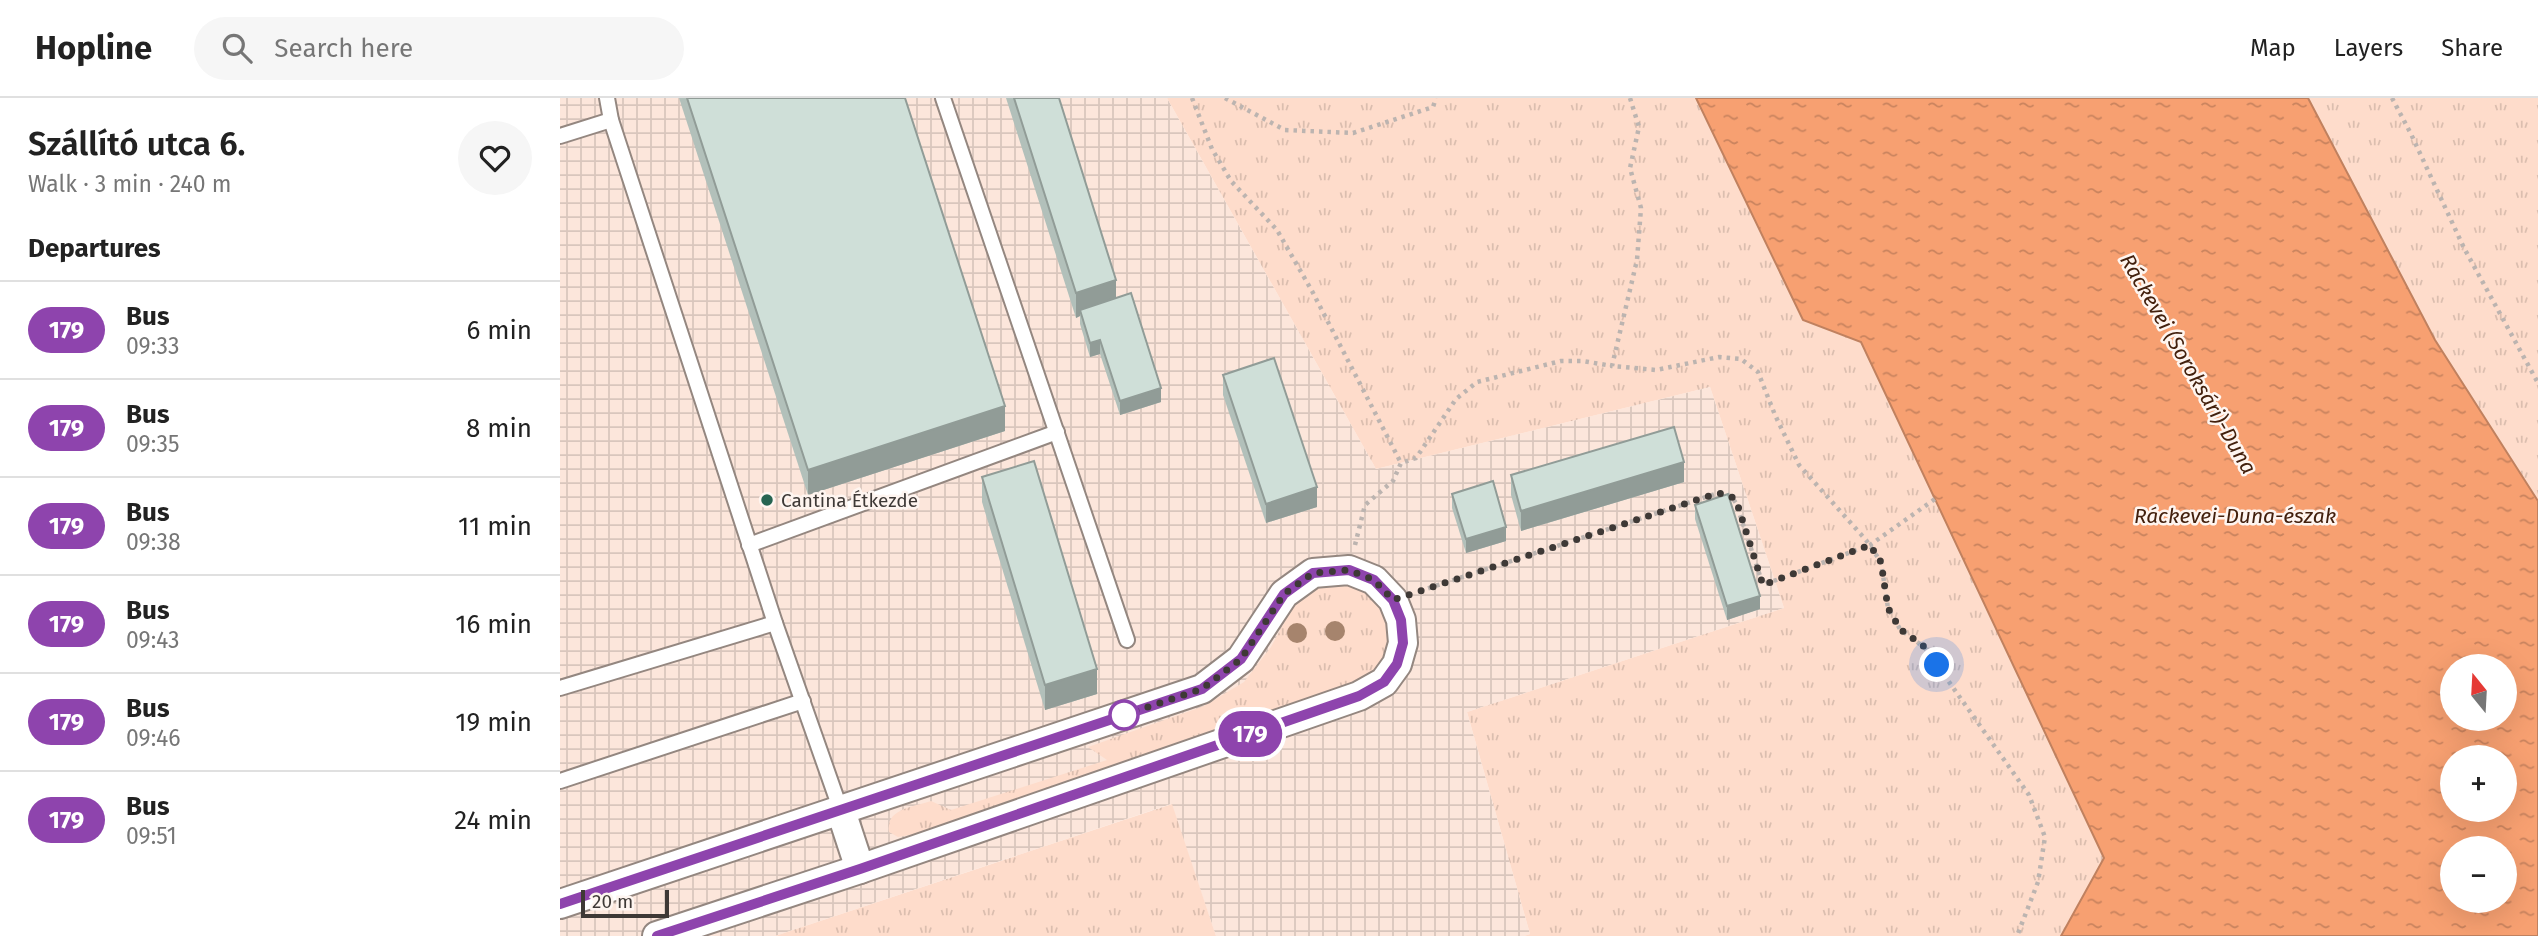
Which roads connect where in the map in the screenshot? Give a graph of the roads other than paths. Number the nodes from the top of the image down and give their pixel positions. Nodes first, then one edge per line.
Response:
1 (607, 98) edge
2 (943, 98) edge
3 (611, 120) junction
4 (560, 136) edge
5 (1057, 432) junction
6 (749, 545) junction
7 (775, 622) junction
8 (1127, 640) dead end
9 (560, 688) edge
10 (803, 701) junction
11 (560, 781) edge
12 (841, 811) junction
13 (860, 869) junction
14 (560, 904) edge
15 (657, 936) edge

1 - 3 lane
2 - 5 lane
3 - 4 lane
3 - 6 lane
5 - 6 lane
5 - 8 lane
6 - 7 lane
7 - 9 lane
7 - 10 lane
10 - 11 lane
10 - 12 lane
12 - 13 street
12 - 13 street
12 - 14 street
13 - 15 street

